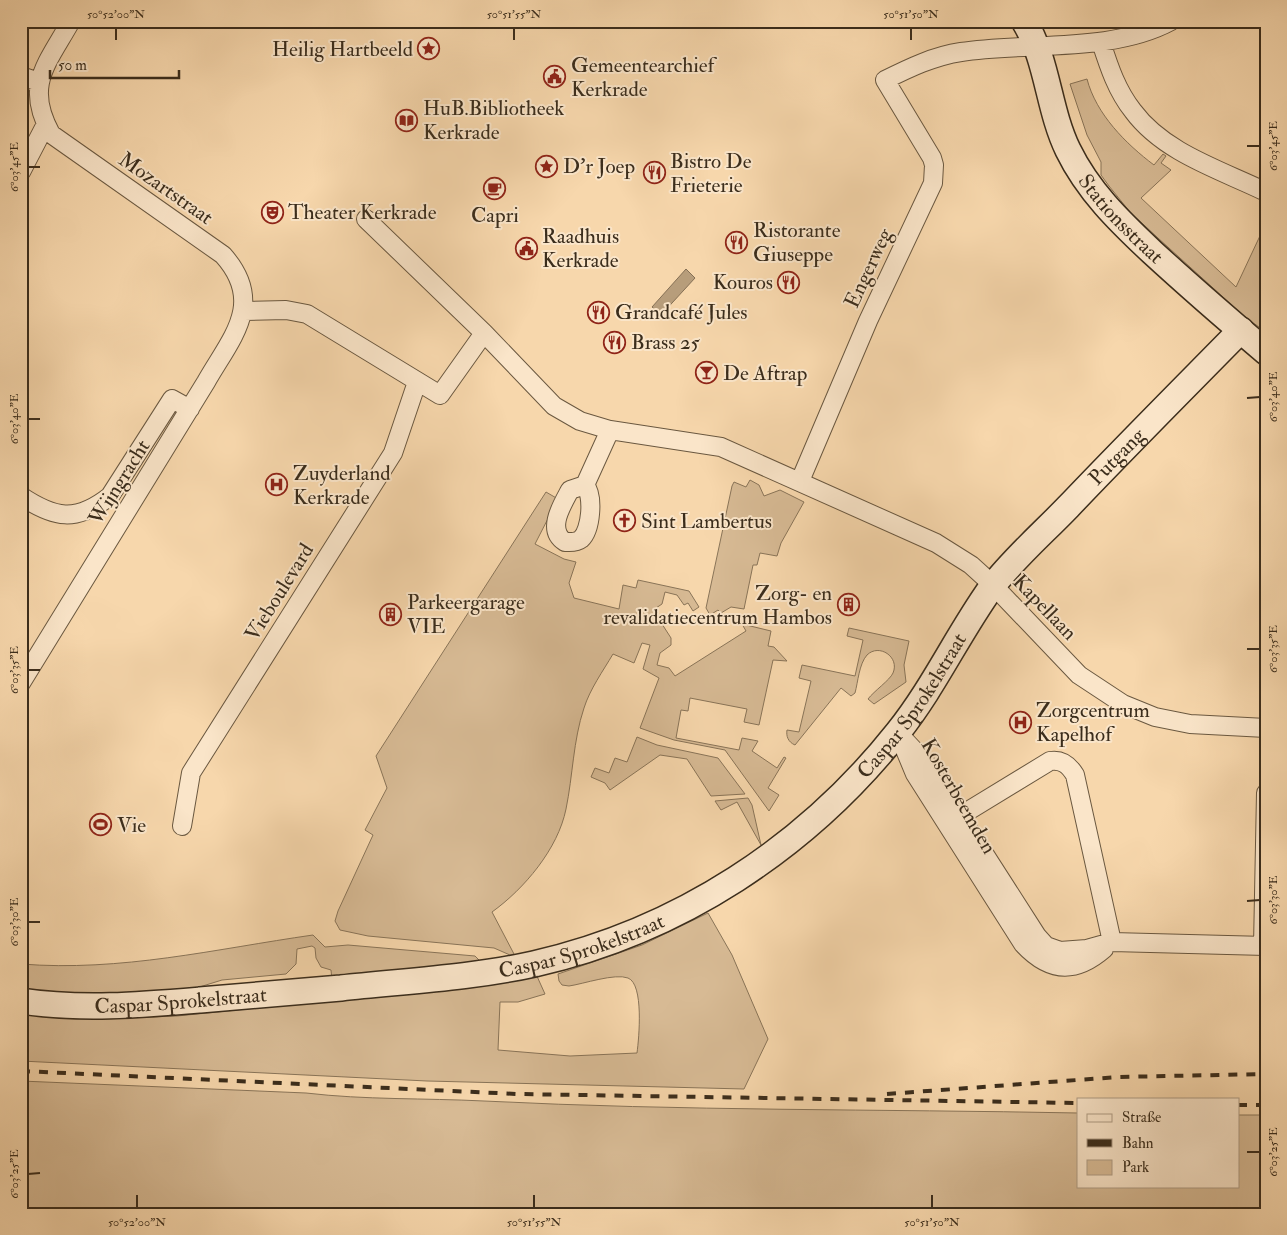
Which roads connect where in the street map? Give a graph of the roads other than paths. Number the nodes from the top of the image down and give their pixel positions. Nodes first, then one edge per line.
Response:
1 (71, 21) edge
2 (1024, 21) edge
3 (1172, 21) edge
4 (1101, 42) junction
5 (1035, 45) junction
6 (21, 76) edge
7 (39, 82) junction
8 (46, 124) junction
9 (21, 172) edge
10 (1266, 192) edge
11 (366, 219) dead end
12 (243, 306) junction
13 (1240, 330) junction
14 (484, 333) junction
15 (1266, 352) edge
16 (417, 382) junction
17 (190, 409) junction
18 (610, 430) junction
19 (800, 480) junction
20 (585, 485) dead end
21 (21, 496) edge
22 (993, 585) junction
23 (21, 682) edge
24 (1266, 728) edge
25 (898, 733) junction
26 (1266, 793) edge
27 (954, 820) junction
28 (182, 826) dead end
29 (1112, 942) junction
30 (1264, 946) edge
31 (21, 1001) edge

1 - 7 street
2 - 5 main road, Stationsstraat
3 - 4 street
4 - 5 street
4 - 10 street
5 - 13 main road, Stationsstraat
5 - 19 street, Engerweg
6 - 7 street
7 - 8 street
8 - 9 street
8 - 12 street, Mozartstraat
11 - 14 street, Kapellaan
12 - 16 street
12 - 17 street, Wijngracht
13 - 15 main road, Stationsstraat
13 - 22 main road, Putgang
14 - 16 street
14 - 18 street, Kapellaan
16 - 28 street, Vieboulevard
17 - 21 street
17 - 23 street, Wijngracht
18 - 19 street, Kapellaan
18 - 20 street
19 - 22 street, Kapellaan
22 - 24 street, Kapellaan
22 - 25 main road, Caspar Sprokelstraat
25 - 27 street, Kosterbeemden
25 - 31 main road, Caspar Sprokelstraat
26 - 30 street
27 - 29 street, Kosterbeemden
27 - 29 street
29 - 30 street, Kosterbeemden

